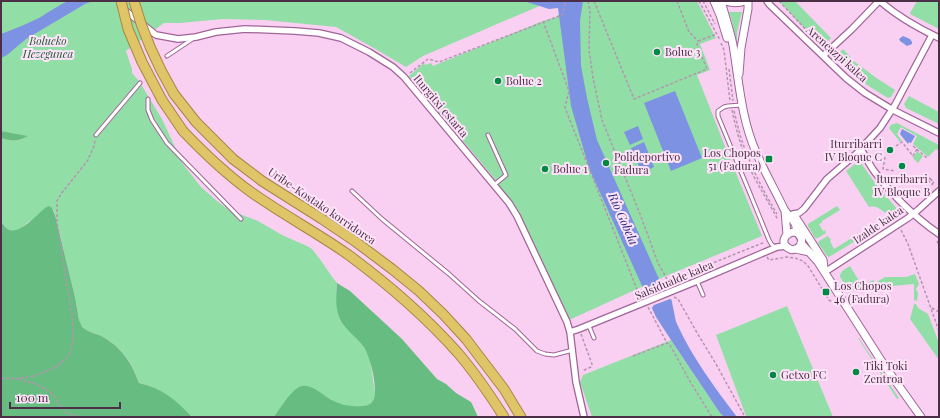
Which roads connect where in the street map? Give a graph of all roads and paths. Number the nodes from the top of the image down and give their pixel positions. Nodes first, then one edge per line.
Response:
1 (120, 1) edge
2 (134, 1) edge
3 (566, 1) edge
4 (588, 1) edge
5 (594, 1) edge
6 (677, 1) edge
7 (699, 1) edge
8 (714, 1) edge
9 (721, 1) edge
10 (725, 1) edge
11 (744, 1) edge
12 (748, 1) edge
13 (762, 1) edge
14 (779, 1) edge
15 (880, 1) edge
16 (768, 3) edge
17 (543, 21) junction
18 (717, 34) junction
19 (811, 35) dead end
20 (932, 35) junction
21 (196, 37) junction
22 (939, 38) edge
23 (698, 42) junction
24 (168, 56) dead end
25 (823, 56) junction
26 (404, 77) junction
27 (140, 84) dead end
28 (739, 84) junction
29 (148, 99) dead end
30 (742, 105) junction
31 (730, 106) junction
32 (893, 110) junction
33 (939, 134) edge
34 (96, 135) joint
35 (488, 135) dead end
36 (896, 146) dead end
37 (913, 146) dead end
38 (861, 149) junction
39 (917, 149) junction
40 (885, 157) dead end
41 (928, 158) dead end
42 (895, 171) dead end
43 (930, 178) joint
44 (494, 185) junction
45 (352, 191) dead end
46 (939, 191) edge
47 (784, 207) junction
48 (793, 214) junction
49 (913, 214) junction
50 (241, 219) dead end
51 (780, 224) dead end
52 (901, 230) dead end
53 (796, 232) junction
54 (939, 234) edge
55 (787, 235) junction
56 (768, 240) junction
57 (802, 243) junction
58 (786, 246) junction
59 (777, 247) junction
60 (796, 249) junction
61 (809, 252) junction
62 (767, 257) dead end
63 (825, 272) junction
64 (668, 281) junction
65 (697, 281) junction
66 (673, 283) dead end
67 (672, 294) junction
68 (703, 295) dead end
69 (640, 297) dead end
70 (646, 305) junction
71 (837, 305) dead end
72 (931, 308) junction
73 (939, 312) edge
74 (589, 326) junction
75 (939, 331) edge
76 (570, 332) junction
77 (580, 332) dead end
78 (594, 338) dead end
79 (667, 343) junction
80 (573, 350) junction
81 (633, 356) dead end
82 (580, 372) dead end
83 (1, 378) edge
84 (19, 378) junction
85 (79, 417) edge
86 (504, 417) edge
87 (521, 417) edge
88 (584, 417) edge
89 (712, 417) edge
90 (745, 417) edge
91 (922, 417) edge

1 - 21 street, Iturgitxi estarta
1 - 86 highway, bridge
2 - 87 highway, Uribe-Kostako korridorea, bridge
3 - 17 path
4 - 64 path
5 - 23 path
6 - 23 path
7 - 18 path
8 - 28 street
9 - 28 street
10 - 11 street
12 - 28 street
13 - 16 street, Areneazpi kalea
14 - 19 path
15 - 20 street
15 - 25 street
16 - 25 street, Areneazpi kalea
17 - 26 path
17 - 69 path
18 - 23 path
18 - 31 path
20 - 22 street
20 - 32 street
21 - 24 lane
21 - 26 street, Iturgitxi estarta
25 - 32 street, Areneazpi kalea
26 - 44 street, Iturgitxi estarta
27 - 34 lane
28 - 30 street
29 - 50 lane
30 - 31 lane
30 - 47 street
31 - 51 path
31 - 56 lane
32 - 33 street, Areneazpi kalea
32 - 38 street
34 - 84 path
35 - 44 lane
36 - 39 path
37 - 39 path
38 - 48 street
38 - 49 street
39 - 41 path
40 - 42 path
43 - 43 path
44 - 76 street, Iturgitxi estarta
45 - 80 lane
46 - 49 street, Izalde kalea
47 - 48 street
47 - 53 street
47 - 55 street
48 - 63 street
49 - 54 street
49 - 63 street, Izalde kalea
52 - 72 path
53 - 55 street
53 - 57 street
55 - 58 street
56 - 59 lane
56 - 64 path
57 - 60 street
57 - 61 street
58 - 59 street, Salsidualde kalea
58 - 60 street
59 - 65 street, Salsidualde kalea
60 - 61 street
61 - 63 street
62 - 71 path
63 - 91 street
64 - 66 path
65 - 67 street, Salsidualde kalea
65 - 68 lane
67 - 70 street, Salsidualde kalea
67 - 90 path
70 - 74 street, Salsidualde kalea
70 - 79 path
72 - 73 path
72 - 75 path
74 - 76 street, Salsidualde kalea
74 - 78 lane
76 - 80 street, Iturgitxi estarta
77 - 82 path
79 - 81 path
79 - 89 path
80 - 88 street, Iturgitxi estarta
83 - 84 path
84 - 85 path

